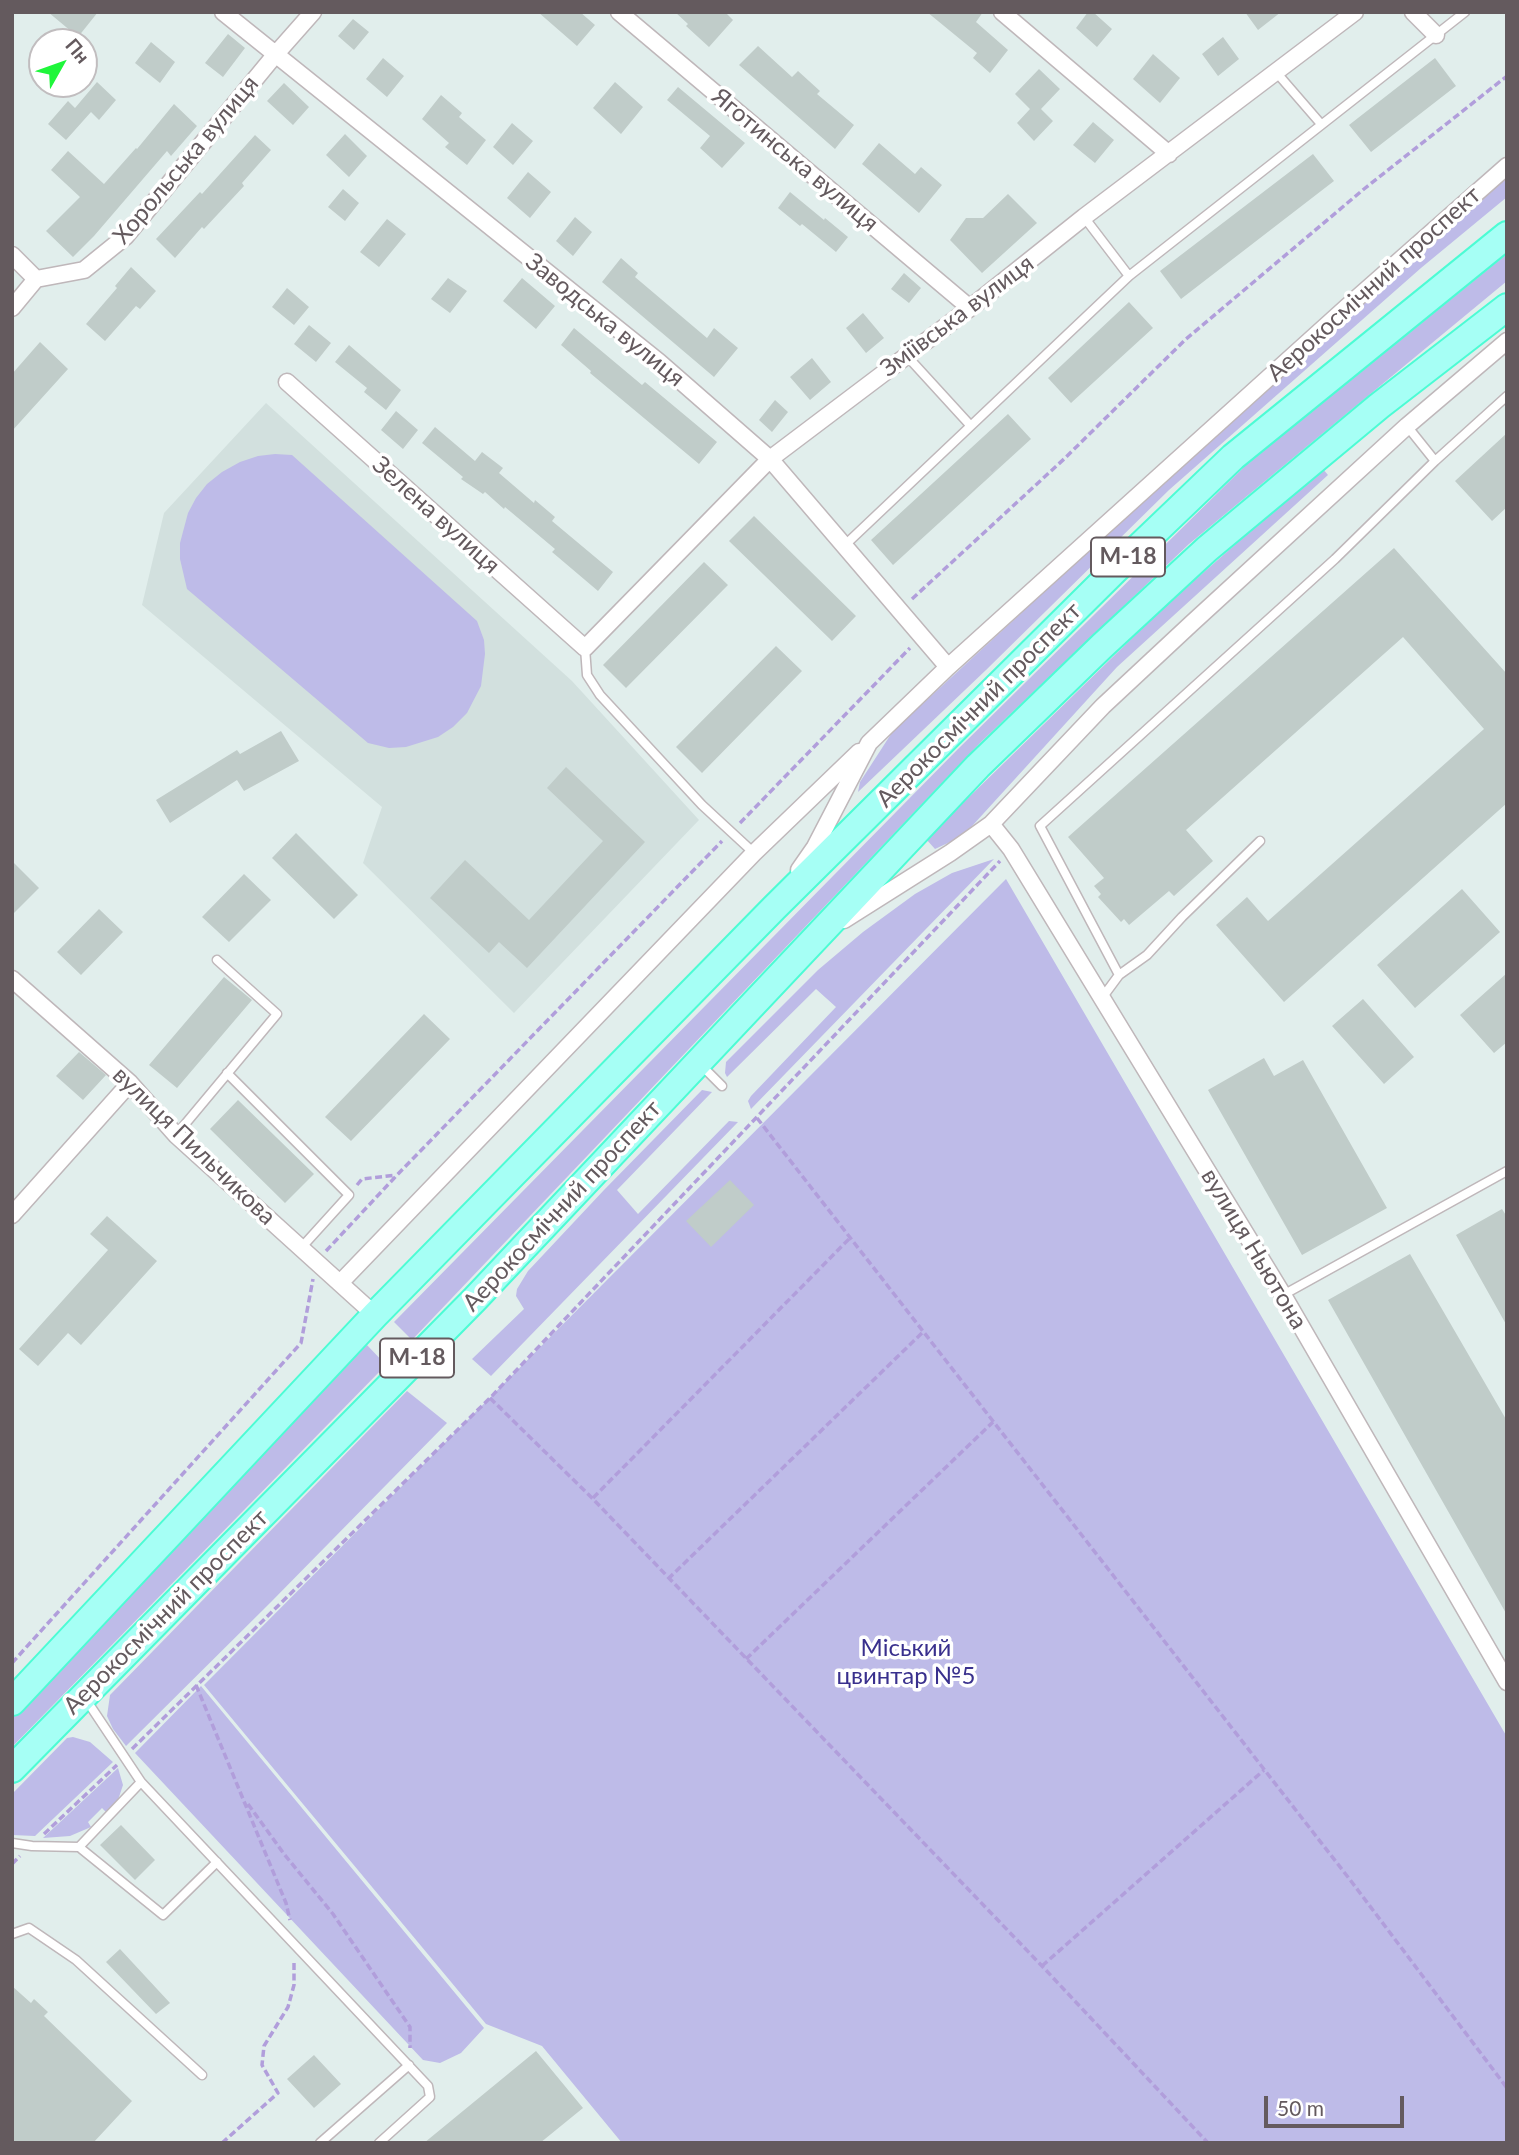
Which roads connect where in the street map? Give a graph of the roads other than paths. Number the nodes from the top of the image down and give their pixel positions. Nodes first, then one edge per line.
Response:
1 (223, 12) edge
2 (313, 12) edge
3 (619, 12) edge
4 (1002, 12) edge
5 (1355, 12) edge
6 (1413, 12) edge
7 (1465, 12) edge
8 (1436, 35) junction
9 (275, 55) junction
10 (1276, 72) junction
11 (1321, 124) junction
12 (1169, 154) junction
13 (1507, 166) edge
14 (1084, 217) junction
15 (1507, 235) edge
16 (12, 255) edge
17 (1129, 276) junction
18 (36, 279) junction
19 (1507, 307) edge
20 (12, 308) edge
21 (970, 308) junction
22 (1507, 341) edge
23 (906, 355) junction
24 (287, 382) dead end
25 (1507, 396) edge
26 (970, 425) junction
27 (1407, 426) junction
28 (770, 459) junction
29 (1435, 461) junction
30 (844, 546) junction
31 (585, 648) junction
32 (948, 667) junction
33 (869, 743) junction
34 (991, 824) junction
35 (1260, 841) dead end
36 (754, 853) junction
37 (774, 908) junction
38 (814, 939) junction
39 (217, 960) dead end
40 (1119, 975) junction
41 (12, 979) edge
42 (1102, 998) junction
43 (698, 1061) junction
44 (227, 1073) junction
45 (130, 1083) junction
46 (722, 1086) dead end
47 (176, 1135) junction
48 (1507, 1171) edge
49 (12, 1215) edge
50 (301, 1248) junction
51 (340, 1283) junction
52 (1283, 1295) junction
53 (375, 1315) junction
54 (1507, 1682) edge
55 (83, 1696) junction
56 (13, 1698) edge
57 (12, 1769) edge
58 (141, 1782) junction
59 (12, 1843) edge
60 (79, 1847) junction
61 (217, 1862) junction
62 (12, 1934) edge
63 (409, 2064) junction
64 (202, 2075) dead end
65 (320, 2143) edge
66 (379, 2143) edge

1 - 9 street, Заводська вулиця
2 - 9 street, Хорольська вулиця
3 - 21 street, Яготинська вулиця
4 - 12 street
5 - 10 street, Зміївська вулиця
6 - 8 street
7 - 8 lane
8 - 11 lane
9 - 18 street, Хорольська вулиця
9 - 28 street, Заводська вулиця
10 - 11 lane
10 - 12 street, Зміївська вулиця
11 - 17 lane
12 - 14 street, Зміївська вулиця
13 - 32 street, Аерокосмічний проспект
14 - 17 lane
14 - 21 street, Зміївська вулиця
15 - 37 main road, Аерокосмічний проспект / М-18
16 - 18 street
17 - 26 lane
18 - 20 street
19 - 38 main road, Аерокосмічний проспект / М-18
21 - 23 street, Зміївська вулиця
22 - 27 street, Аерокосмічний проспект
23 - 26 lane
23 - 28 street, Зміївська вулиця
24 - 31 street, Зелена вулиця
25 - 29 lane
26 - 30 lane
27 - 29 lane
27 - 34 street, Аерокосмічний проспект
28 - 30 street, Заводська вулиця
28 - 31 street, Зміївська вулиця
29 - 40 lane
30 - 32 street, Заводська вулиця
31 - 36 lane
32 - 33 street, Аерокосмічний проспект
33 - 36 street, Аерокосмічний проспект
33 - 37 street, Аерокосмічний проспект
34 - 38 street, Аерокосмічний проспект
34 - 42 street, вулиця Ньютона
35 - 40 lane
36 - 51 street, Аерокосмічний проспект
37 - 53 main road, Аерокосмічний проспект / М-18
38 - 43 main road, Аерокосмічний проспект / М-18
39 - 44 lane
40 - 42 lane
41 - 45 street, вулиця Пильчикова
42 - 52 street, вулиця Ньютона
43 - 46 lane
43 - 55 main road, Аерокосмічний проспект / М-18
44 - 47 lane
44 - 50 lane
45 - 47 street, вулиця Пильчикова
45 - 49 street
47 - 50 street, вулиця Пильчикова
48 - 52 lane
50 - 51 street, вулиця Пильчикова
51 - 53 street, вулиця Пильчикова
52 - 54 street, вулиця Ньютона
53 - 56 main road, Аерокосмічний проспект / М-18
55 - 57 main road, Аерокосмічний проспект / М-18
55 - 58 lane
58 - 60 lane
58 - 61 lane
59 - 60 lane
60 - 61 lane
61 - 63 lane
62 - 64 lane
63 - 65 lane
63 - 66 lane

